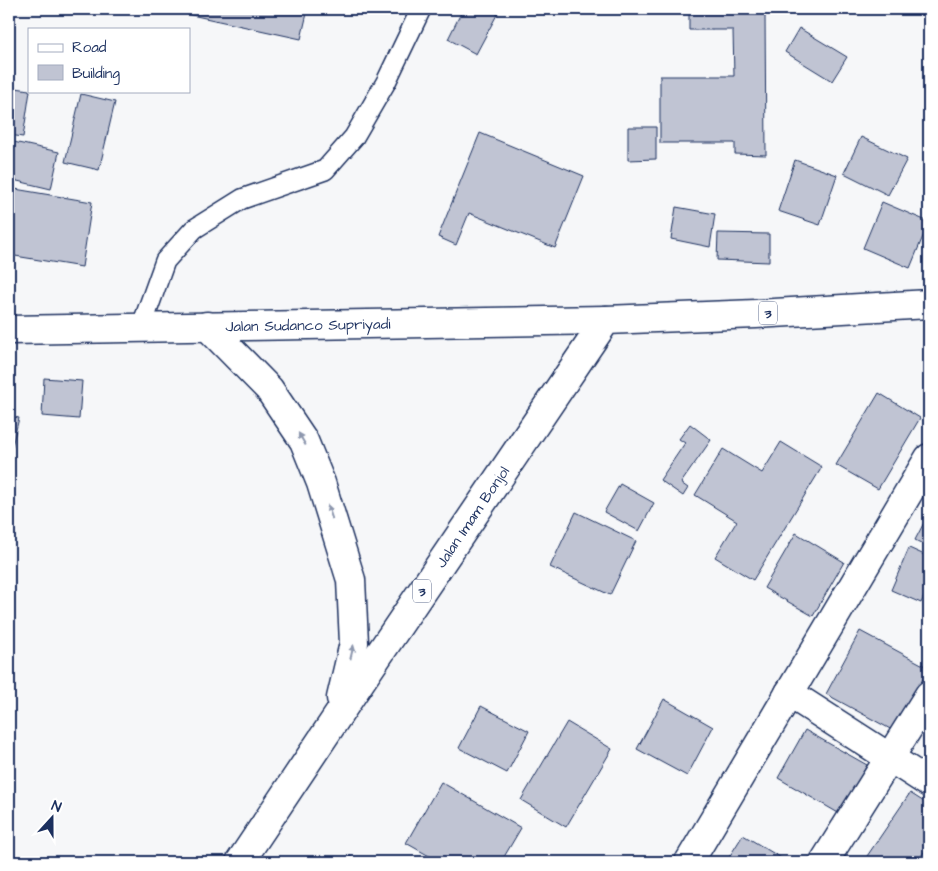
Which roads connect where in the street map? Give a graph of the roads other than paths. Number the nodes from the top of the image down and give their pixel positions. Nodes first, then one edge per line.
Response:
1 (421, 9) edge
2 (929, 304) edge
3 (606, 320) junction
4 (207, 326) junction
5 (141, 328) junction
6 (9, 330) edge
7 (929, 458) edge
8 (789, 693) junction
9 (929, 695) edge
10 (337, 716) junction
11 (890, 758) junction
12 (929, 783) edge
13 (240, 862) edge
14 (689, 862) edge
15 (824, 862) edge

1 - 5 lane
2 - 3 main road, 3
3 - 4 main road, Jalan Sudanco Supriyadi
3 - 10 main road, Jalan Imam Bonjol / 3
4 - 5 main road, Jalan Sudanco Supriyadi
10 -> 4 main road
5 - 6 main road, Jalan Sudanco Supriyadi
7 - 8 main road
8 - 11 main road
8 - 14 main road
9 - 11 main road
10 - 13 main road, Jalan Imam Bonjol / 3
11 - 12 main road
11 - 15 main road

